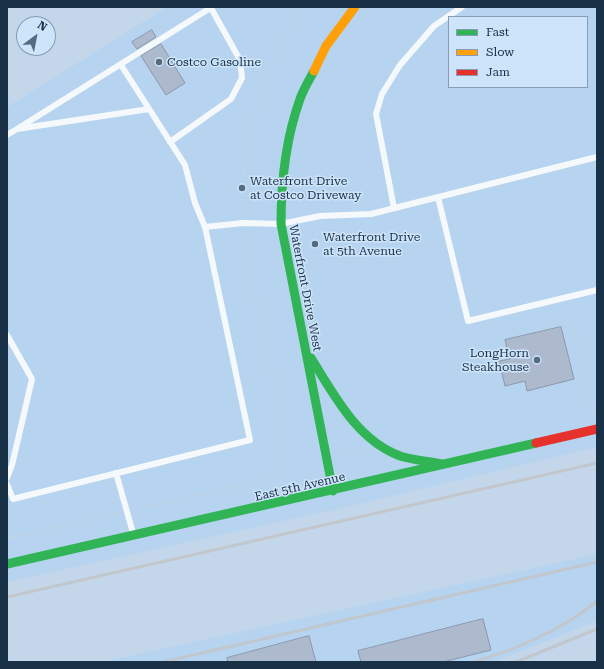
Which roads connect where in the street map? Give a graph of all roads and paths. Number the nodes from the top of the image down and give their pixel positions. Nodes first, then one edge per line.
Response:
1 (304, 7) edge
2 (355, 7) edge
3 (462, 7) edge
4 (212, 8) edge
5 (448, 16) edge
6 (449, 16) edge
7 (121, 65) junction
8 (149, 109) junction
9 (17, 129) junction
10 (7, 135) edge
11 (170, 142) junction
12 (597, 157) edge
13 (438, 197) junction
14 (243, 203) dead end
15 (394, 208) junction
16 (280, 224) junction
17 (205, 227) junction
18 (597, 290) edge
19 (571, 320) dead end
20 (7, 335) edge
21 (305, 349) junction
22 (594, 416) dead end
23 (597, 430) edge
24 (447, 465) junction
25 (10, 467) edge
26 (116, 473) junction
27 (7, 478) edge
28 (7, 484) edge
29 (333, 492) junction
30 (7, 507) edge
31 (106, 516) dead end
32 (134, 536) junction
33 (14, 538) junction
34 (7, 539) edge
35 (7, 564) edge
36 (597, 649) edge
37 (560, 662) edge

1 - 14 path
2 - 16 street, Waterfront Drive West
3 - 6 lane
4 - 7 lane
4 - 11 lane
5 - 15 lane
7 - 8 lane
7 - 9 lane
8 - 9 lane
8 - 11 lane
9 - 10 lane
11 - 17 lane
12 - 13 lane
13 - 15 lane
13 - 18 lane
15 - 16 lane
16 - 17 lane
16 - 21 street, Waterfront Drive West
17 - 26 lane
19 - 22 path
20 - 25 lane
21 - 24 street
21 - 29 street, Waterfront Drive West
23 - 24 street, East 5th Avenue
24 - 29 street, East 5th Avenue
25 - 27 lane
26 - 28 lane
26 - 32 lane
29 - 32 street, East 5th Avenue
30 - 33 path
31 - 33 path
32 - 35 street, East 5th Avenue
33 - 34 path
36 - 37 path

